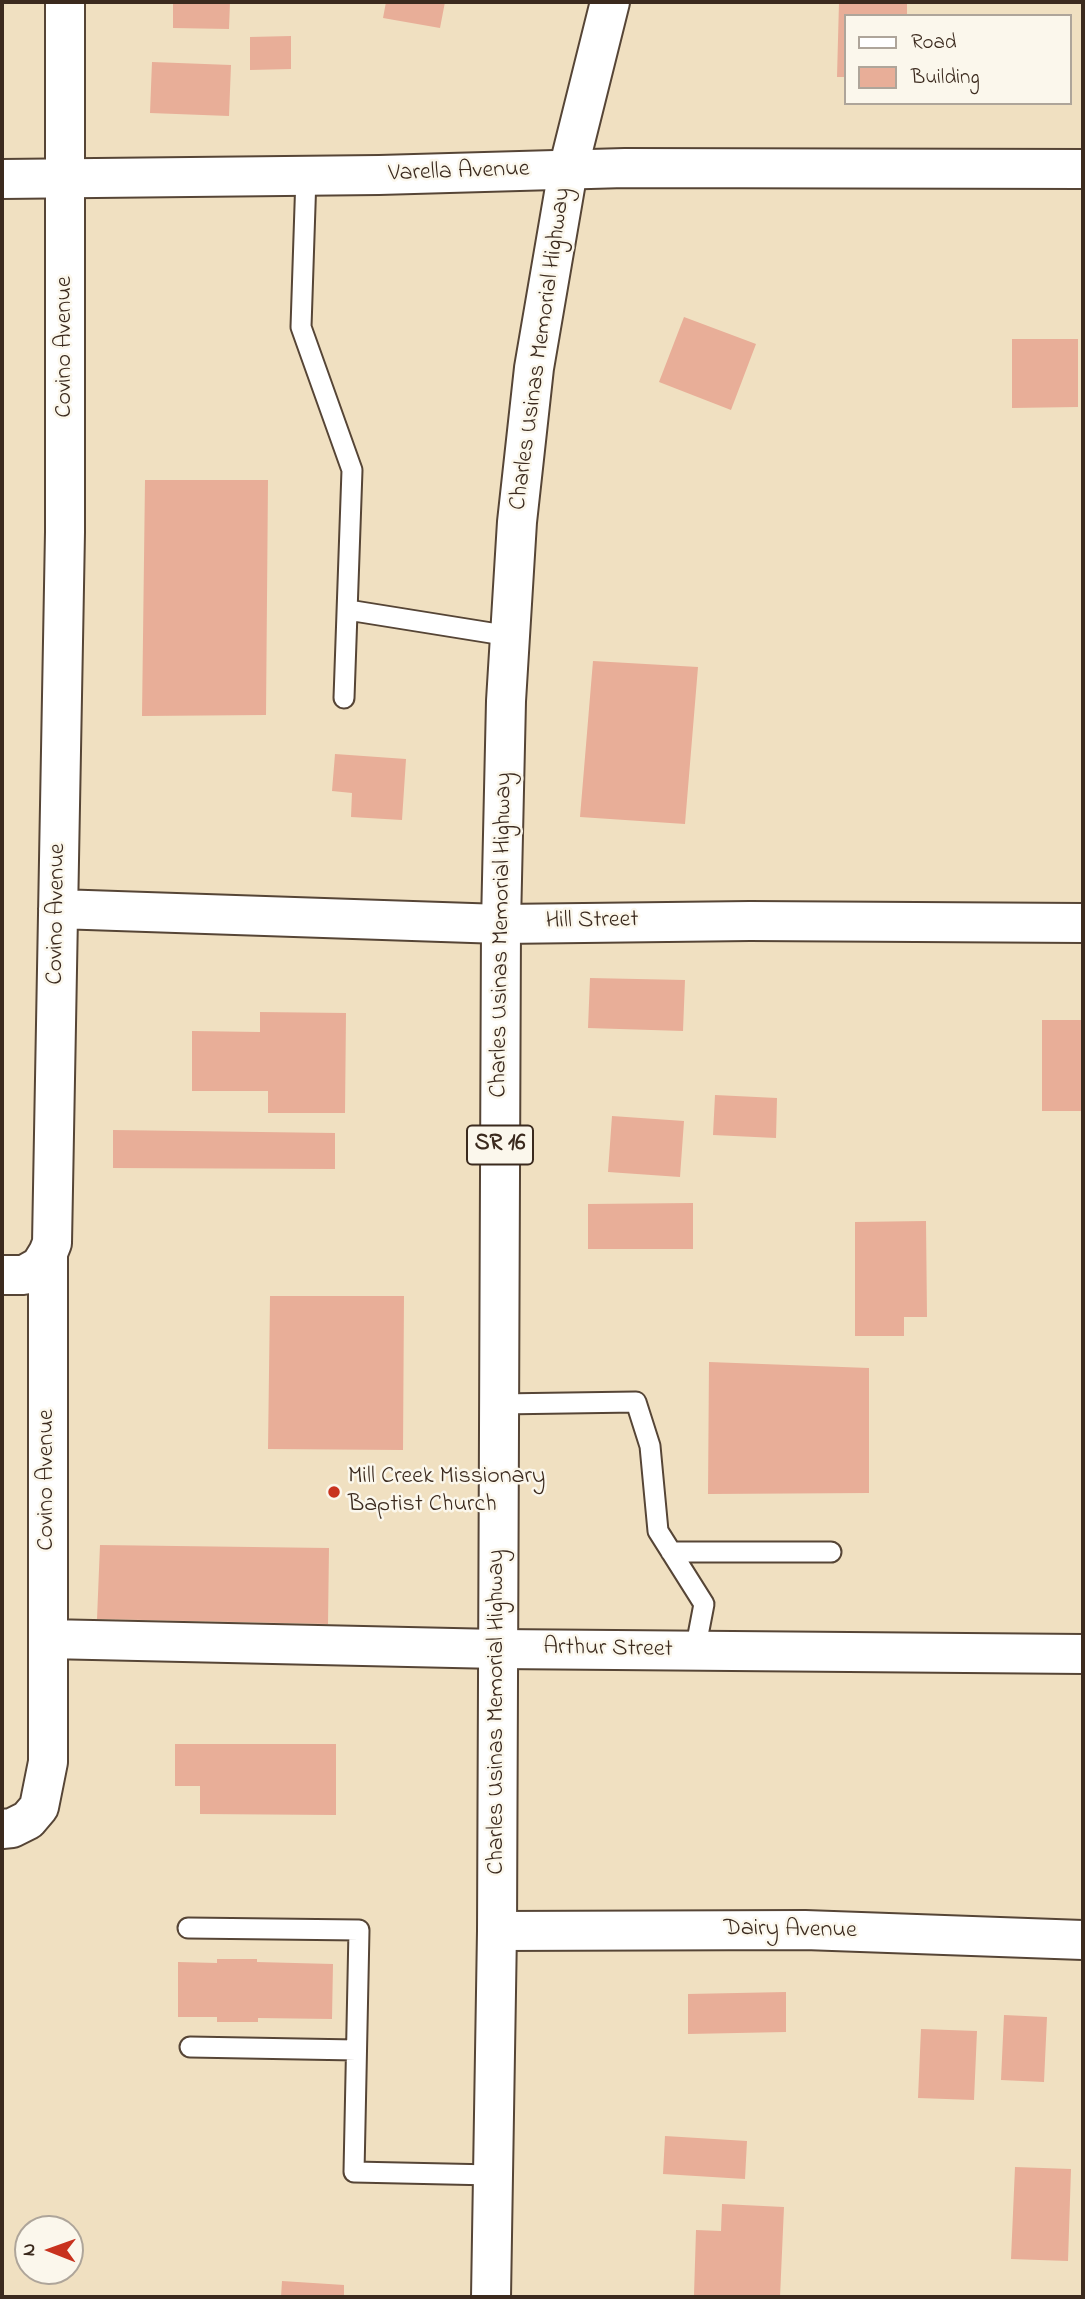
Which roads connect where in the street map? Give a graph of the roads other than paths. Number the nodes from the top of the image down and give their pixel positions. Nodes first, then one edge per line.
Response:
1 (65, 2) edge
2 (610, 2) edge
3 (1083, 169) edge
4 (568, 170) junction
5 (306, 176) junction
6 (2, 179) edge
7 (66, 179) junction
8 (348, 610) junction
9 (510, 636) junction
10 (344, 698) dead end
11 (58, 909) junction
12 (1083, 923) edge
13 (501, 924) junction
14 (48, 1253) junction
15 (2, 1275) edge
16 (499, 1404) junction
17 (671, 1552) junction
18 (831, 1552) dead end
19 (48, 1639) junction
20 (498, 1649) junction
21 (695, 1651) junction
22 (1083, 1654) edge
23 (15, 1824) edge
24 (188, 1928) dead end
25 (497, 1931) junction
26 (1083, 1940) edge
27 (190, 2047) dead end
28 (356, 2050) junction
29 (493, 2175) junction
30 (491, 2297) edge

1 - 7 main road, Covino Avenue
2 - 4 main road, Charles Usinas Memorial Highway / SR 16
3 - 4 main road, Varella Avenue
4 - 5 main road, Varella Avenue
4 - 9 main road, Charles Usinas Memorial Highway / SR 16
5 - 7 main road, Varella Avenue
5 - 8 lane
6 - 7 main road, Varella Avenue
7 - 11 main road, Covino Avenue
8 - 9 lane
8 - 10 lane
9 - 13 main road, Charles Usinas Memorial Highway / SR 16
11 - 13 main road, Hill Street
11 - 14 main road, Covino Avenue
12 - 13 main road, Hill Street
13 - 16 main road, Charles Usinas Memorial Highway / SR 16
14 - 15 main road
14 - 19 main road, Covino Avenue
16 - 17 lane
16 - 20 main road, Charles Usinas Memorial Highway / SR 16
17 - 18 lane
17 - 21 lane
19 - 20 main road, Arthur Street
19 - 23 main road, Covino Avenue
20 - 21 main road, Arthur Street
20 - 25 main road, Charles Usinas Memorial Highway / SR 16
21 - 22 main road, Arthur Street
24 - 28 lane
25 - 26 main road, Dairy Avenue
25 - 29 main road, Charles Usinas Memorial Highway / SR 16
27 - 28 lane
28 - 29 lane
29 - 30 main road, Charles Usinas Memorial Highway / SR 16

